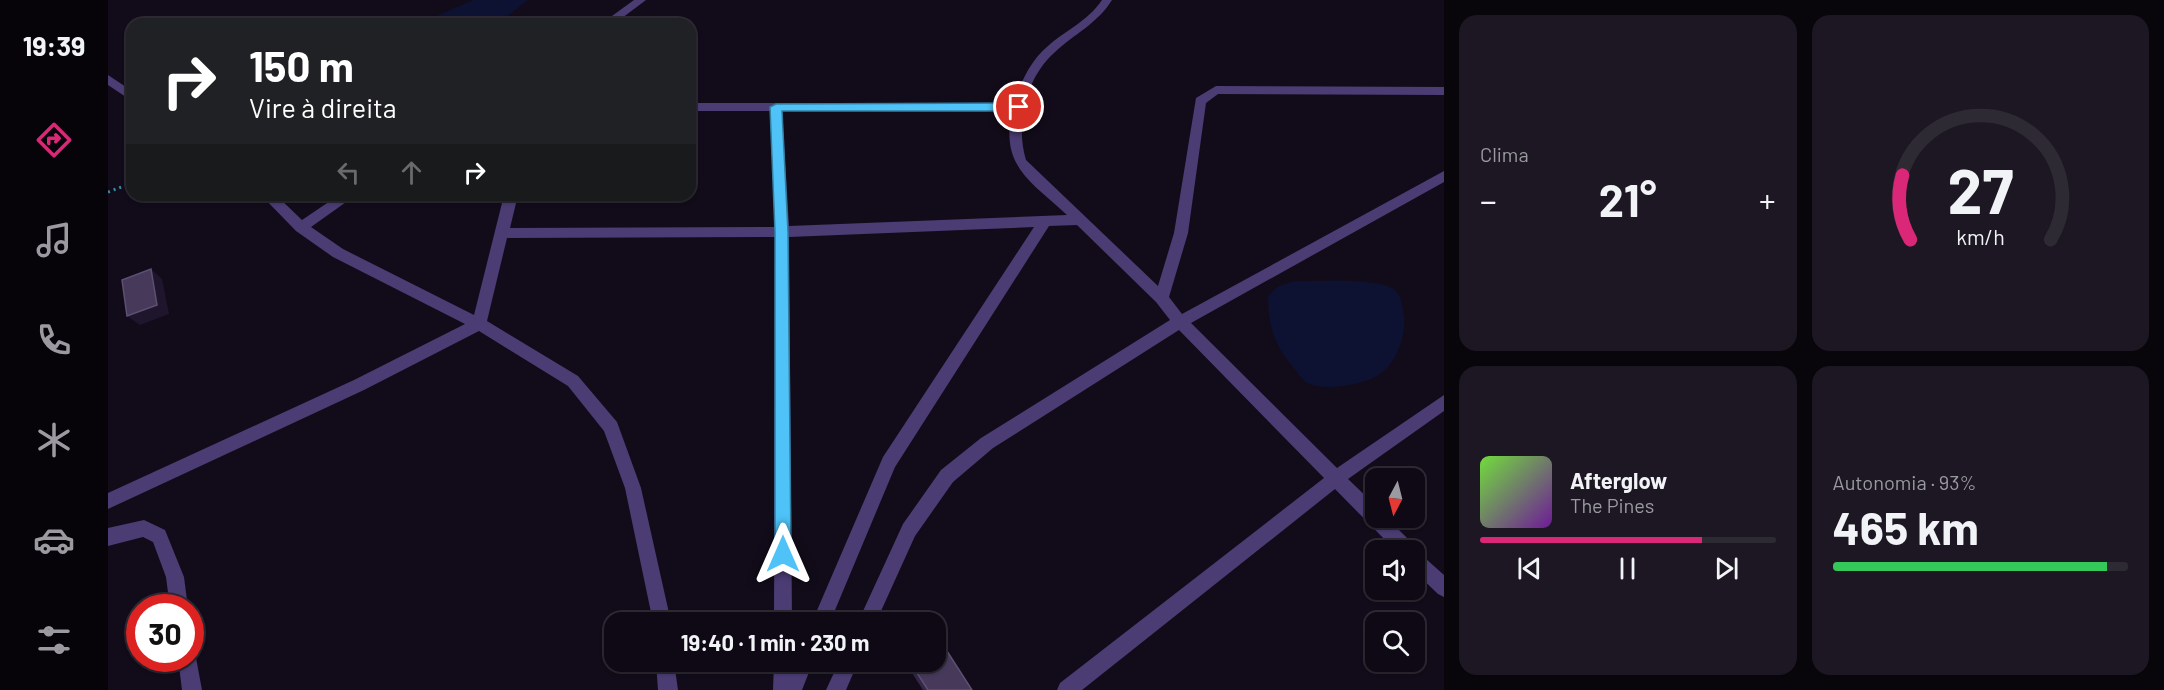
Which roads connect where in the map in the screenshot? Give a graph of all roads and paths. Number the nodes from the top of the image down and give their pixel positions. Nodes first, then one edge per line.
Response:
1 (641, 0) edge
2 (1107, 0) edge
3 (616, 18) edge
4 (108, 79) edge
5 (1444, 91) edge
6 (126, 92) edge
7 (696, 106) edge
8 (776, 107) junction
9 (1019, 107) junction
10 (1444, 176) edge
11 (126, 185) edge
12 (108, 192) edge
13 (274, 201) edge
14 (341, 201) edge
15 (510, 201) edge
16 (1079, 220) junction
17 (1044, 223) junction
18 (301, 226) junction
19 (782, 232) junction
20 (502, 233) junction
21 (1161, 298) junction
22 (1180, 322) junction
23 (478, 324) junction
24 (1444, 402) edge
25 (1335, 479) junction
26 (108, 501) edge
27 (108, 537) edge
28 (1397, 540) edge
29 (1425, 569) edge
30 (1444, 588) edge
31 (177, 594) edge
32 (660, 612) edge
33 (783, 612) edge
34 (825, 612) edge
35 (872, 612) edge
36 (189, 672) edge
37 (666, 672) edge
38 (783, 672) edge
39 (800, 672) edge
40 (844, 672) edge
41 (192, 690) edge
42 (668, 690) edge
43 (783, 690) edge
44 (792, 690) edge
45 (836, 690) edge
46 (1067, 690) edge

1 - 3 street
2 - 9 street
4 - 6 street
5 - 21 street
7 - 8 street
8 - 9 street
8 - 19 street
9 - 16 street
10 - 22 street
11 - 12 path
13 - 18 street
14 - 18 street
15 - 20 street
16 - 17 street
16 - 21 street
17 - 19 street
17 - 34 street
18 - 23 street
19 - 20 street
19 - 33 street
20 - 23 street
21 - 22 street
22 - 25 street
22 - 35 street
23 - 26 street
23 - 32 street
24 - 25 street
25 - 28 street
25 - 46 street
27 - 31 street
29 - 30 street
36 - 41 street
37 - 42 street
38 - 43 street
39 - 44 street
40 - 45 street

